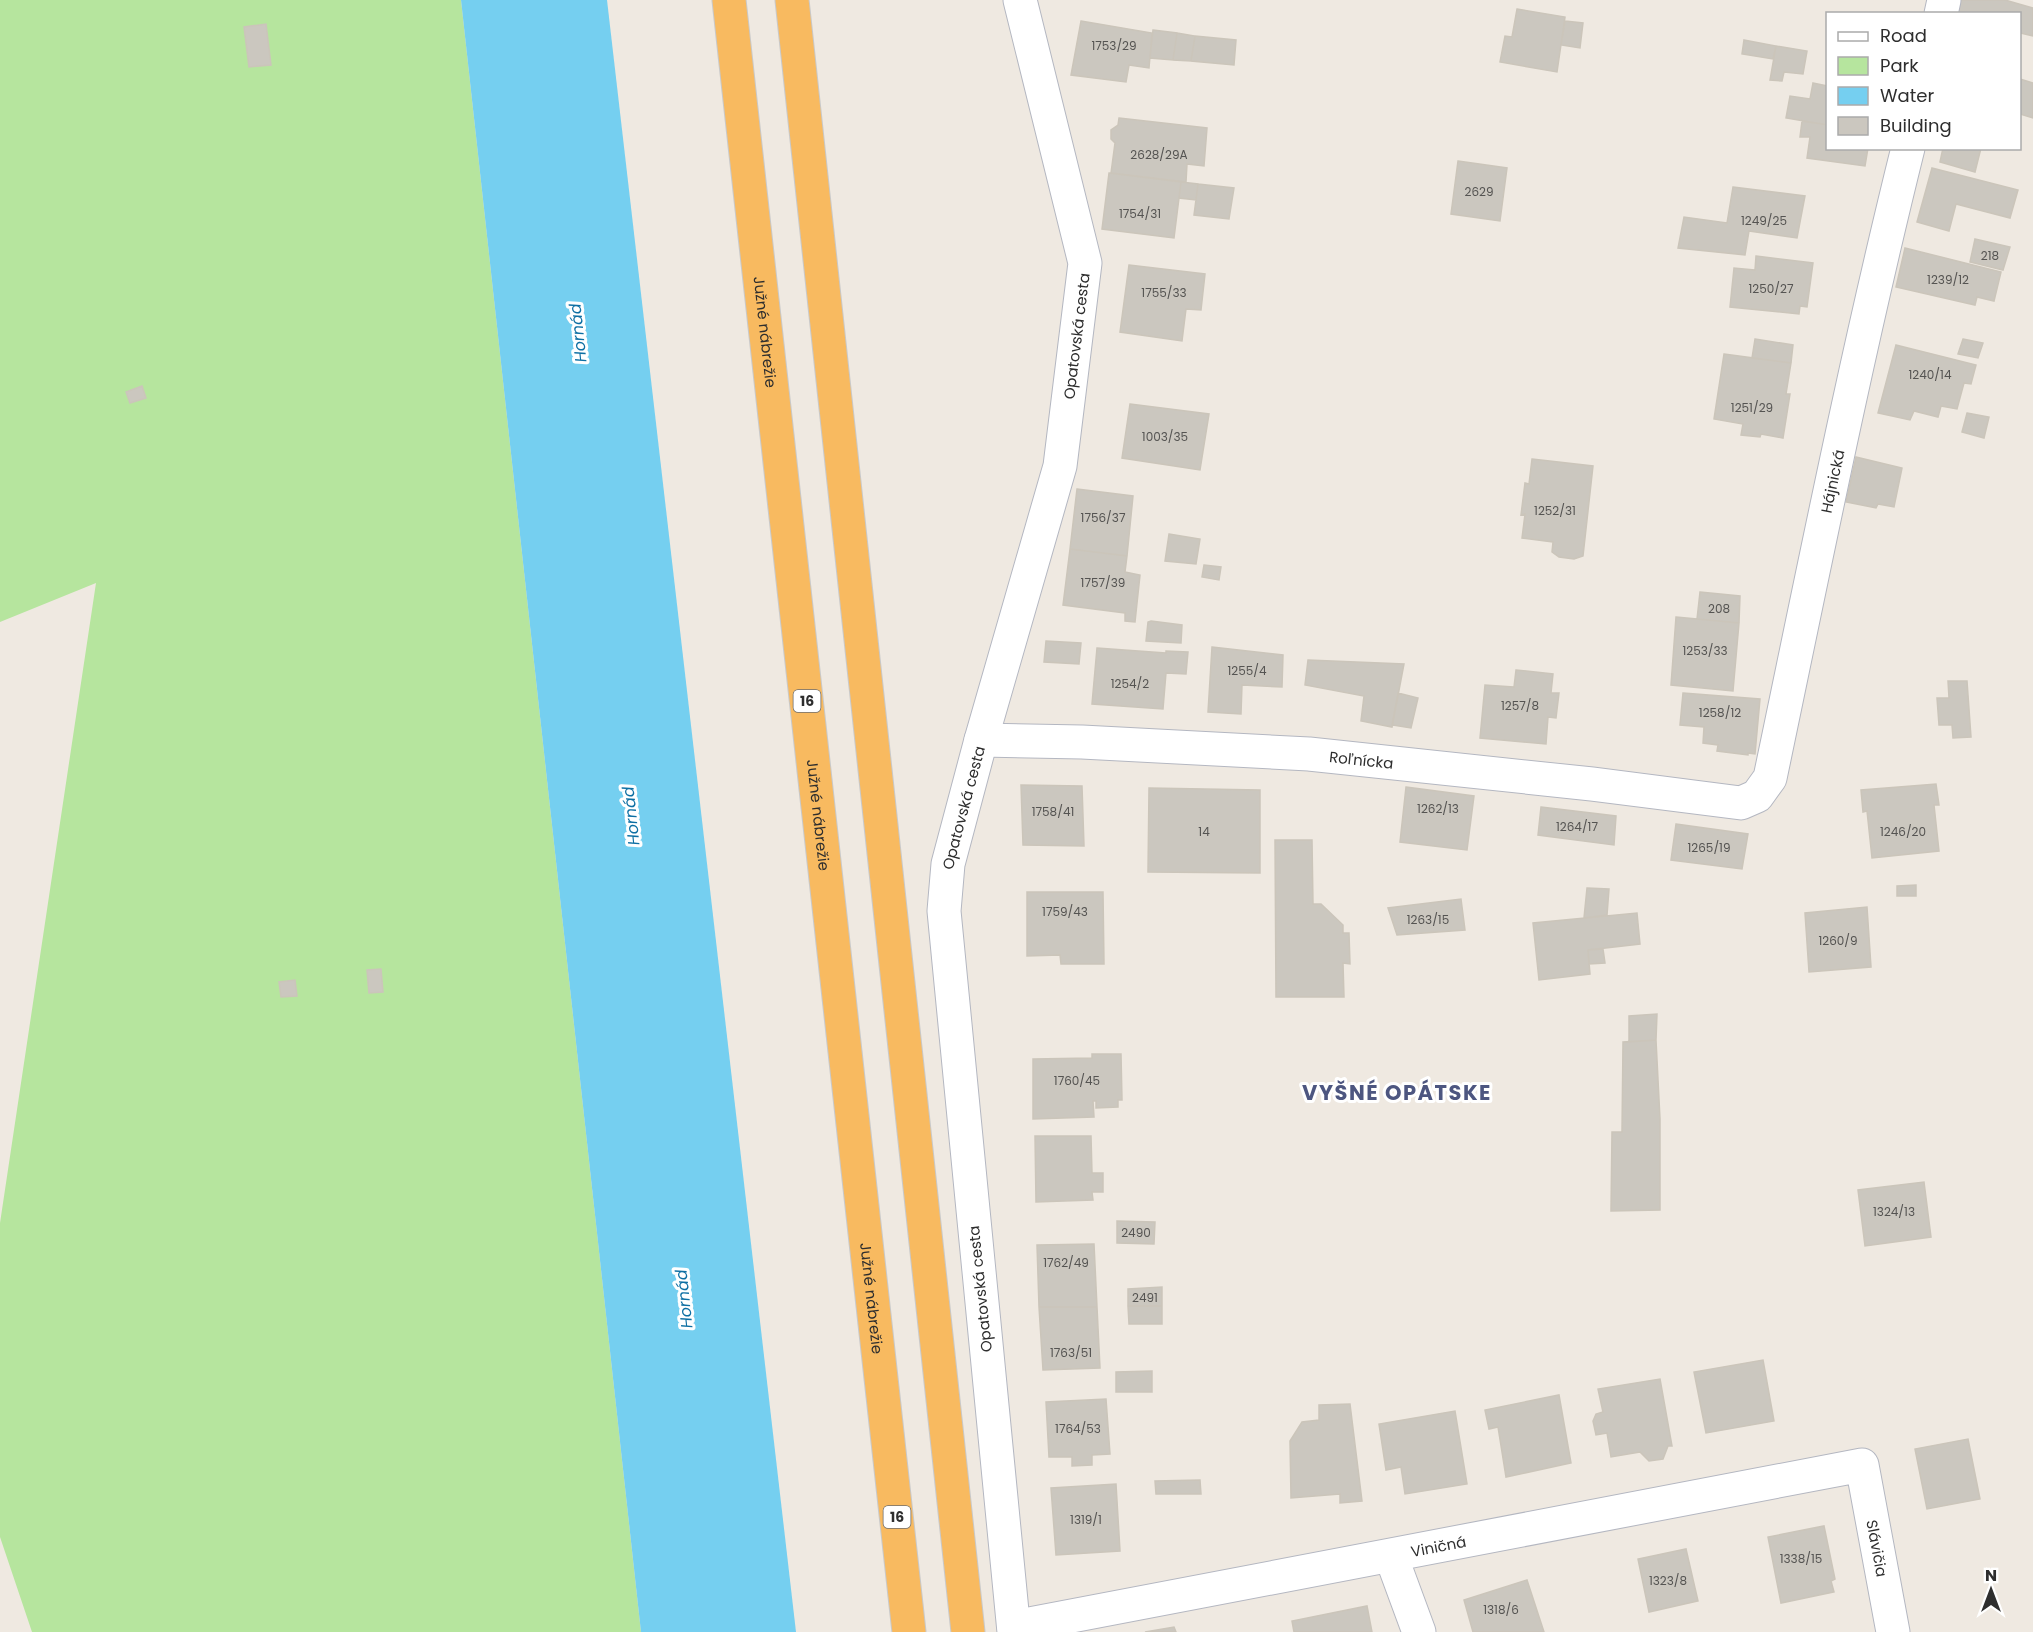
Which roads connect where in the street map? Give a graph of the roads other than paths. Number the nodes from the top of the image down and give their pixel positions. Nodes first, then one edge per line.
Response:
1 (729, 0) edge
2 (792, 0) edge
3 (1020, 0) edge
4 (1907, 150) edge
5 (981, 740) junction
6 (1741, 803) joint
7 (1862, 1465) joint
8 (1391, 1556) junction
9 (1014, 1630) edge
10 (909, 1632) edge
11 (968, 1632) edge
12 (1419, 1632) edge
13 (1893, 1632) edge

1 - 10 highway, Južné nábrežie / 16
2 - 11 highway
3 - 5 street, Opatovská cesta
4 - 6 street, Hájnická
5 - 6 street, Roľnícka
5 - 9 street, Opatovská cesta
7 - 8 street, Viničná
7 - 13 street, Slávičia
8 - 9 street, Viničná
8 - 12 street

